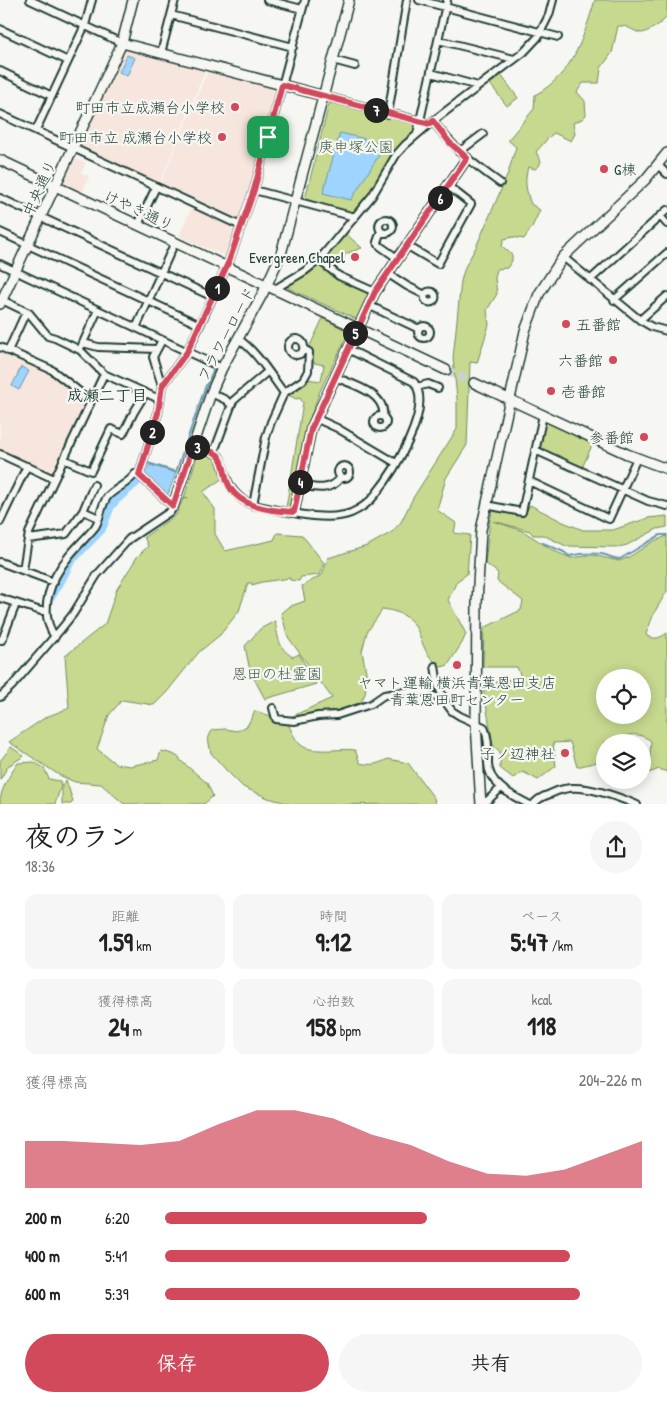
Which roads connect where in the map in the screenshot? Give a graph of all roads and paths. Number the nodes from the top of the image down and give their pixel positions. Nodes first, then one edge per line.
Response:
1 (30, 0) edge
2 (92, 0) edge
3 (134, 0) edge
4 (175, 0) edge
5 (267, 0) edge
6 (305, 0) edge
7 (349, 0) edge
8 (407, 0) edge
9 (419, 0) edge
10 (448, 0) edge
11 (552, 0) edge
12 (446, 7) junction
13 (302, 9) junction
14 (171, 15) junction
15 (85, 26) junction
16 (0, 29) edge
17 (541, 32) junction
18 (558, 37) dead end
19 (438, 40) junction
20 (122, 43) junction
21 (293, 47) junction
22 (161, 53) junction
23 (514, 59) junction
24 (334, 60) junction
25 (68, 61) junction
26 (355, 66) dead end
27 (0, 71) edge
28 (431, 73) junction
29 (282, 85) junction
30 (478, 86) junction
31 (52, 96) junction
32 (324, 96) junction
33 (0, 114) edge
34 (388, 114) junction
35 (420, 122) junction
36 (432, 122) junction
37 (36, 130) junction
38 (483, 134) dead end
39 (417, 135) junction
40 (73, 148) junction
41 (459, 152) junction
42 (667, 153) edge
43 (467, 158) junction
44 (0, 160) edge
45 (658, 165) junction
46 (667, 174) edge
47 (500, 183) dead end
48 (55, 186) junction
49 (448, 186) junction
50 (156, 187) junction
51 (254, 190) junction
52 (0, 198) edge
53 (296, 201) junction
54 (667, 210) edge
55 (660, 216) junction
56 (41, 217) junction
57 (355, 217) junction
58 (667, 224) edge
59 (138, 225) junction
60 (241, 226) junction
61 (381, 231) dead end
62 (0, 232) edge
63 (175, 242) junction
64 (28, 245) junction
65 (406, 245) junction
66 (667, 253) edge
67 (564, 257) junction
68 (397, 258) junction
69 (319, 260) junction
70 (0, 264) edge
71 (227, 266) junction
72 (15, 272) junction
73 (161, 273) junction
74 (387, 273) junction
75 (590, 280) junction
76 (271, 287) junction
77 (375, 292) junction
78 (425, 295) dead end
79 (667, 296) edge
80 (213, 298) junction
81 (149, 300) junction
82 (614, 300) junction
83 (1, 302) edge
84 (368, 305) junction
85 (98, 310) junction
86 (26, 312) junction
87 (640, 320) junction
88 (200, 325) junction
89 (136, 328) junction
90 (358, 328) junction
91 (419, 329) dead end
92 (667, 331) edge
93 (238, 339) junction
94 (162, 340) junction
95 (0, 347) edge
96 (81, 347) junction
97 (303, 348) dead end
98 (157, 349) junction
99 (8, 350) junction
100 (348, 350) junction
101 (187, 352) junction
102 (222, 368) junction
103 (446, 370) tunnel mouth
104 (267, 372) junction
105 (104, 374) junction
106 (335, 377) junction
107 (474, 383) tunnel mouth
108 (162, 386) junction
109 (417, 387) junction
110 (438, 388) dead end
111 (211, 393) junction
112 (145, 394) junction
113 (284, 394) junction
114 (159, 399) junction
115 (509, 399) junction
116 (90, 400) junction
117 (232, 405) junction
118 (543, 415) junction
119 (383, 417) dead end
120 (315, 418) junction
121 (193, 446) junction
122 (536, 450) junction
123 (214, 452) junction
124 (0, 454) edge
125 (637, 458) junction
126 (63, 459) junction
127 (396, 463) junction
128 (27, 466) junction
129 (667, 470) edge
130 (139, 475) junction
131 (341, 477) dead end
132 (54, 479) junction
133 (528, 481) junction
134 (94, 485) dead end
135 (300, 485) junction
136 (623, 490) junction
137 (486, 505) junction
138 (173, 506) junction
139 (253, 506) junction
140 (667, 506) edge
141 (83, 511) junction
142 (294, 512) junction
143 (99, 518) junction
144 (0, 522) edge
145 (28, 539) junction
146 (0, 562) edge
147 (23, 570) junction
148 (54, 582) junction
149 (0, 598) edge
150 (16, 604) junction
151 (45, 611) junction
152 (55, 637) junction
153 (0, 640) edge
154 (436, 666) dead end
155 (0, 697) edge
156 (444, 700) junction
157 (273, 708) dead end
158 (476, 723) junction
159 (500, 788) junction
160 (481, 803) edge
161 (532, 804) edge
162 (637, 804) edge

1 - 15 street
2 - 15 street
3 - 20 street, 中央通り
4 - 14 street
5 - 13 street
6 - 13 street
7 - 24 street, フラワーロード
8 - 34 street
9 - 12 street
10 - 12 street
11 - 17 street
12 - 17 street
12 - 19 street
13 - 21 street
14 - 21 street
14 - 22 street
15 - 20 street
15 - 25 street
16 - 25 street
17 - 18 street
17 - 23 street
19 - 23 street
19 - 28 street
20 - 22 street
20 - 40 street, 中央通り
21 - 29 street
22 - 29 street
23 - 30 street
24 - 26 street
24 - 32 street, フラワーロード
25 - 31 street
27 - 31 street
28 - 30 street
28 - 35 street
29 - 32 street
29 - 51 street
30 - 36 street
31 - 37 street
32 - 34 street
32 - 53 street, フラワーロード
33 - 37 street
34 - 35 street
35 - 36 street
35 - 39 street
36 - 39 street
36 - 41 street
37 - 40 street
38 - 41 street
39 - 57 street
40 - 48 street, 中央通り
40 - 50 street
41 - 43 street
42 - 45 street
43 - 47 street
43 - 49 street
44 - 48 street, けやき通り
45 - 46 street
45 - 67 street
48 - 56 street, 中央通り
48 - 59 street, けやき通り
49 - 65 street
49 - 65 street
50 - 59 street
50 - 60 street
51 - 53 street
51 - 60 street
52 - 56 street
53 - 57 street
53 - 76 street, フラワーロード
54 - 55 street
55 - 58 street
55 - 75 street
56 - 64 street, 中央通り
56 - 73 street
57 - 69 street
59 - 63 street, けやき通り
60 - 71 street
61 - 68 street
62 - 64 street
63 - 71 street, けやき通り
63 - 73 street
64 - 72 street, 中央通り
64 - 81 street
65 - 68 street
66 - 82 street
67 - 75 street
67 - 115 street
68 - 74 street
69 - 76 street
69 - 77 street
70 - 72 street
71 - 76 street, けやき通り
71 - 80 street
72 - 83 street, 中央通り
72 - 85 street
73 - 80 street
73 - 81 street
74 - 77 street
74 - 78 street
75 - 82 street
76 - 90 street, けやき通り
76 - 93 street, フラワーロード
77 - 84 street
79 - 87 street
80 - 88 street
81 - 88 street
81 - 89 street
82 - 87 street
83 - 86 street
84 - 90 street
84 - 91 street
85 - 89 street
85 - 96 street
86 - 96 street
86 - 99 street
87 - 92 street
88 - 101 street
89 - 94 street
90 - 100 street
90 - 103 street, けやき通り
93 - 102 street, フラワーロード
93 - 104 street
94 - 98 street
94 - 101 street
95 - 99 street
96 - 98 street
96 - 105 street
97 - 113 street
98 - 108 street
99 - 116 street
100 - 106 street
100 - 109 street
101 - 102 street
101 - 108 street
102 - 111 street, フラワーロード
104 - 113 street
104 - 117 street
105 - 112 street
105 - 116 street
106 - 119 street
106 - 120 street
107 - 115 street
108 - 114 street
109 - 110 street
109 - 127 street
111 - 117 street
111 - 121 street, フラワーロード
112 - 114 street
112 - 126 street
113 - 139 street
114 - 130 street
115 - 118 street
115 - 137 street
116 - 126 street
117 - 123 street
118 - 122 street
118 - 125 street
120 - 127 street
120 - 135 street
121 - 123 street
121 - 138 street, フラワーロード
122 - 133 street
122 - 136 street
123 - 139 street
124 - 128 street
125 - 129 street
125 - 136 street
126 - 132 street
127 - 142 street
128 - 132 street
128 - 144 street
130 - 138 street
130 - 143 street
131 - 135 street
132 - 145 street
133 - 136 street
133 - 137 street
134 - 141 street
135 - 142 street
136 - 140 street
137 - 158 street
138 - 152 street
139 - 142 street
141 - 143 street
141 - 145 street
143 - 148 street
145 - 147 street
146 - 147 street
147 - 148 street
148 - 151 street
149 - 150 street
150 - 151 street
150 - 153 street
151 - 152 street
152 - 155 street
154 - 156 street
156 - 157 street
156 - 158 street
158 - 159 street
158 - 160 street
159 - 160 street
159 - 161 street
161 - 162 street

